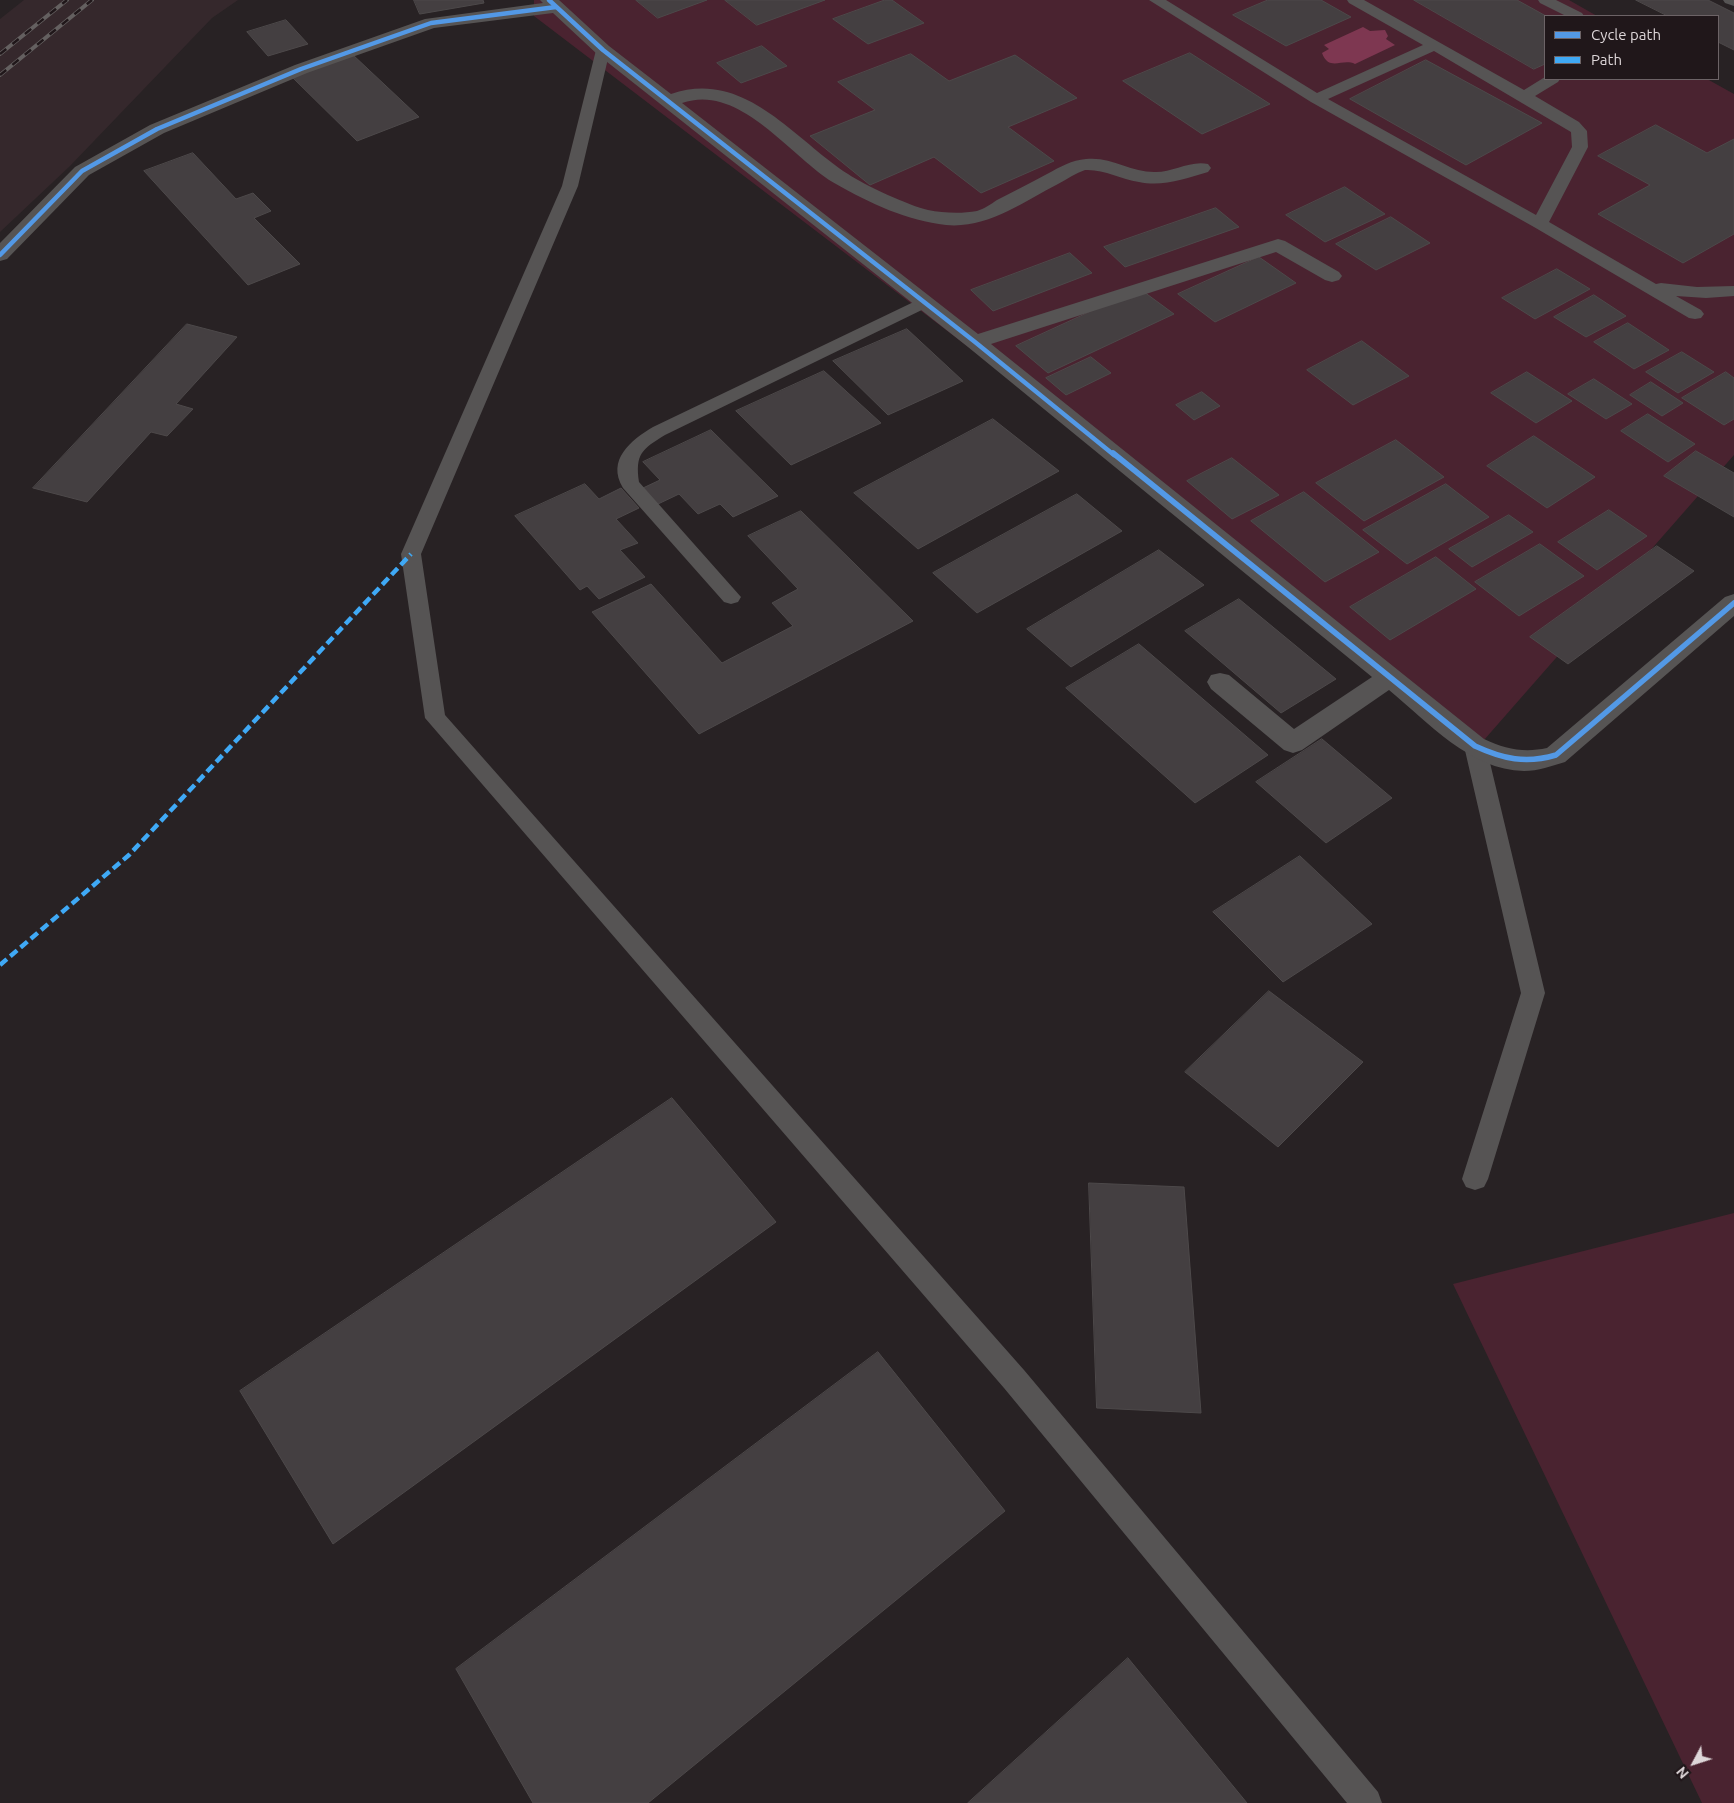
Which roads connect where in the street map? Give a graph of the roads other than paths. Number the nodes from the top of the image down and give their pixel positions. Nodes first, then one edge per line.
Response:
1 (1156, 0) edge
2 (1354, 0) edge
3 (1545, 0) edge
4 (1730, 0) edge
5 (1734, 2) edge
6 (552, 3) edge
7 (1574, 15) edge
8 (1434, 46) junction
9 (603, 50) junction
10 (1551, 80) edge
11 (1523, 96) junction
12 (1316, 99) junction
13 (668, 101) junction
14 (1201, 168) dead end
15 (1540, 224) junction
16 (0, 255) edge
17 (1332, 276) dead end
18 (1645, 285) junction
19 (1734, 291) edge
20 (924, 302) junction
21 (1695, 314) dead end
22 (975, 342) junction
23 (732, 597) dead end
24 (1734, 603) edge
25 (1390, 677) junction
26 (1220, 682) dead end
27 (1475, 746) junction
28 (1475, 1179) dead end
29 (1367, 1803) edge

1 - 12 lane
2 - 8 lane
3 - 7 lane
4 - 5 lane
6 - 9 street
6 - 16 street
8 - 11 lane
8 - 12 lane
9 - 13 street
9 - 29 lane
10 - 11 lane
11 - 15 lane
12 - 15 lane
13 - 14 street
13 - 20 street
15 - 18 lane
17 - 22 street
18 - 19 lane
18 - 21 lane
20 - 22 street
20 - 23 lane
22 - 25 street
24 - 27 street
25 - 26 street
25 - 27 street
27 - 28 lane

